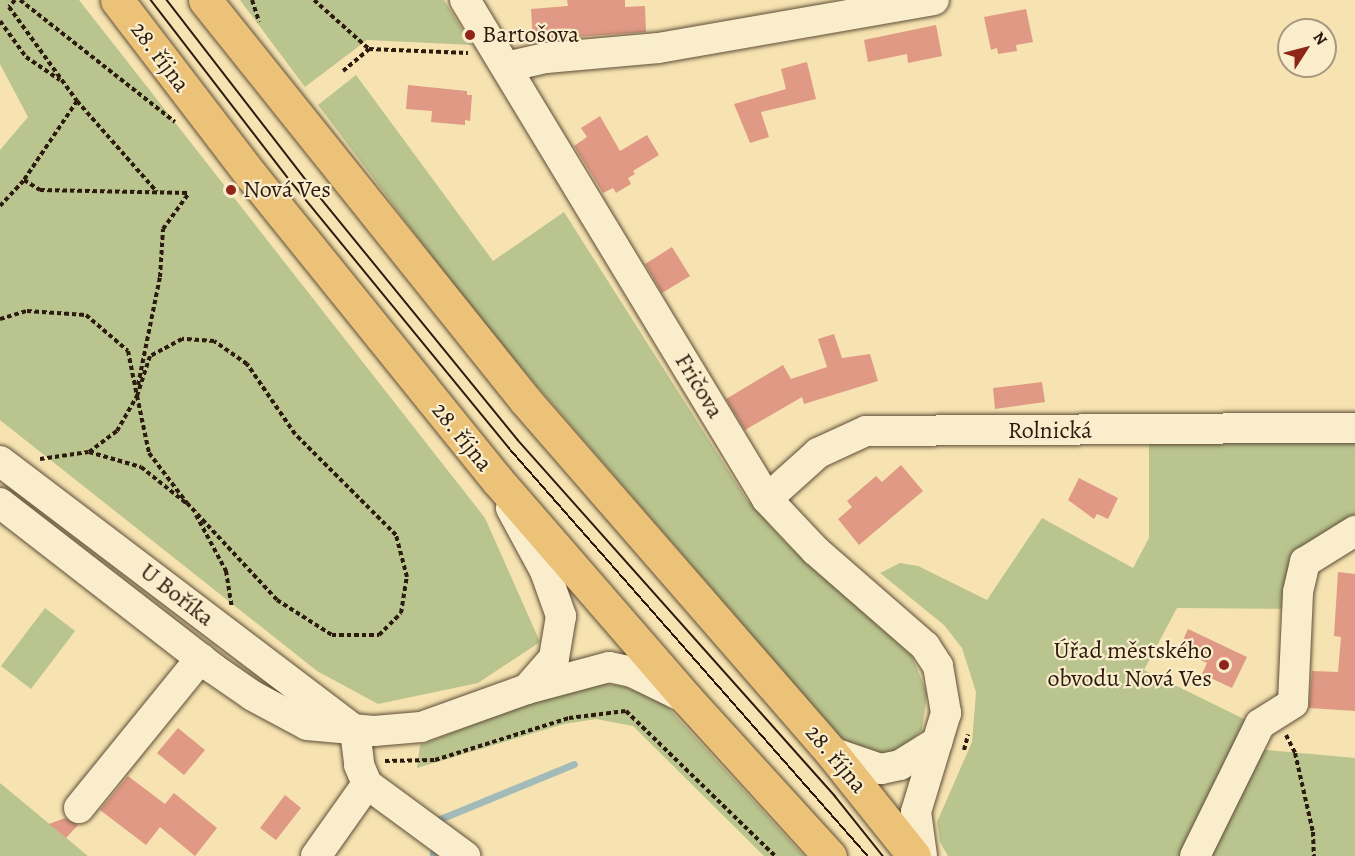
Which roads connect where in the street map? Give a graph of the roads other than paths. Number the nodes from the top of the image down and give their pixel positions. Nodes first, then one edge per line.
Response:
1 (117, 0) edge
2 (205, 0) edge
3 (465, 0) edge
4 (934, 0) edge
5 (506, 67) junction
6 (1355, 428) edge
7 (3, 463) edge
8 (498, 481) junction
9 (767, 499) junction
10 (0, 503) edge
11 (1355, 531) edge
12 (207, 663) junction
13 (527, 689) junction
14 (686, 698) junction
15 (176, 716) dead end
16 (355, 730) junction
17 (937, 742) junction
18 (831, 752) junction
19 (370, 772) junction
20 (79, 808) dead end
21 (316, 856) edge
22 (465, 856) edge
23 (830, 856) edge
24 (914, 856) edge
25 (922, 856) edge
26 (1195, 856) edge

1 - 8 main road, 28. října
2 - 18 main road, 28. října
3 - 5 street, Fričova
4 - 5 street
5 - 9 street, Fričova
6 - 9 street, Rolnická
7 - 16 street, U Boříka
8 - 13 street
8 - 14 main road, 28. října
9 - 17 street, Fričova
10 - 12 street, U Boříka
11 - 26 street
12 - 15 street
12 - 16 street, U Boříka
12 - 20 street
13 - 14 street, U Boříka
13 - 16 street, U Boříka
14 - 23 main road, 28. října
16 - 19 street
17 - 18 street
17 - 25 street, Fričova
18 - 24 main road, 28. října
19 - 21 street
19 - 22 street

